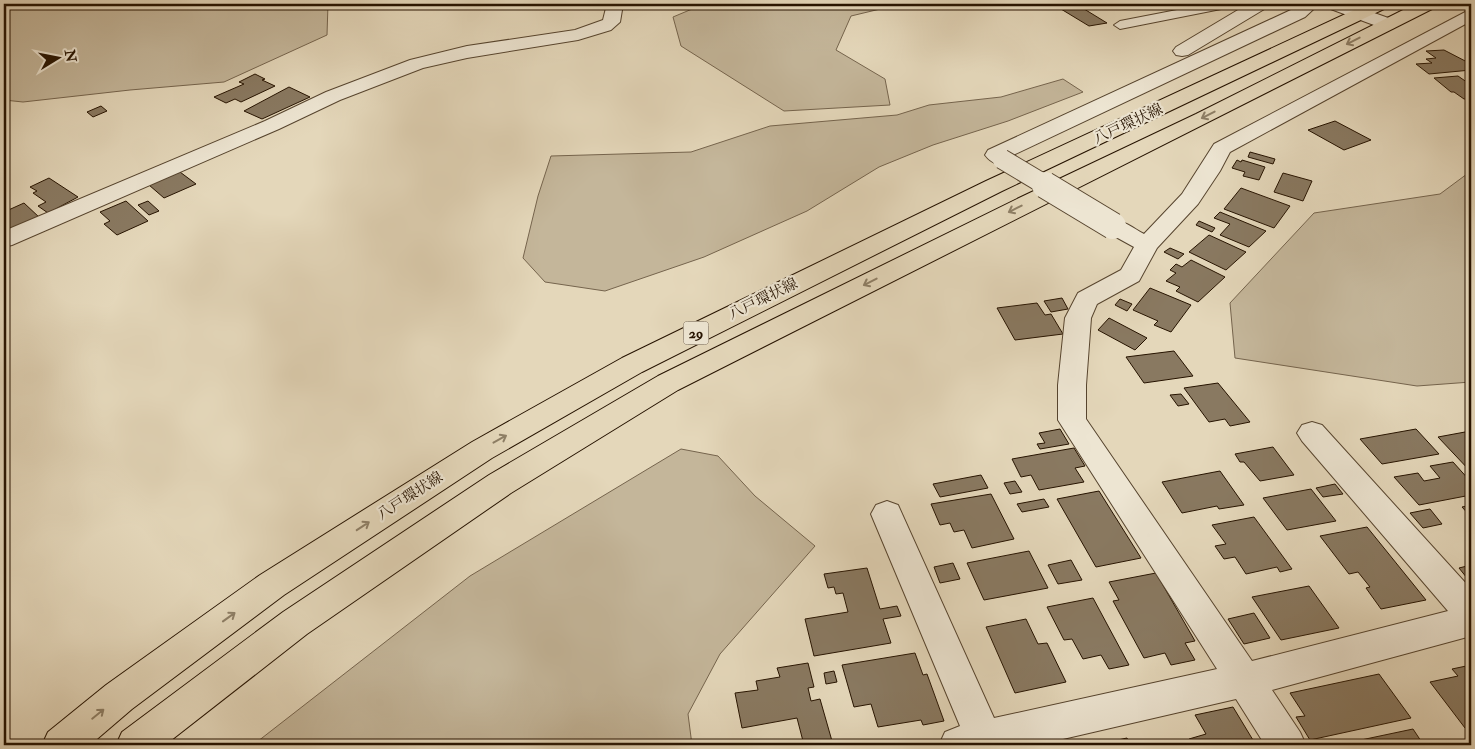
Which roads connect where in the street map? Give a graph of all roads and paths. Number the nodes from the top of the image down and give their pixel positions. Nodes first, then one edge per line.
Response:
1 (615, 4) edge
2 (1226, 4) edge
3 (1259, 4) edge
4 (1311, 4) edge
5 (1334, 4) edge
6 (1428, 4) edge
7 (1376, 14) edge
8 (1471, 14) edge
9 (1120, 25) dead end
10 (1179, 68) junction
11 (4, 240) edge
12 (1147, 245) junction
13 (1312, 433) dead end
14 (887, 514) dead end
15 (1471, 613) edge
16 (1471, 621) edge
17 (1245, 680) junction
18 (976, 743) edge
19 (61, 745) edge
20 (135, 745) edge
21 (1287, 745) edge

1 - 11 street
2 - 9 lane
3 - 10 street
4 - 10 street
5 - 7 street
6 - 7 main road, 八戸環状線 / 29
19 -> 7 main road, 八戸環状線 / 29
7 -> 20 main road, 八戸環状線 / 29
8 - 12 street
10 - 12 street, bridge
12 - 17 street
13 - 15 street
14 - 18 street
16 - 17 street
17 - 18 street
17 - 21 street

